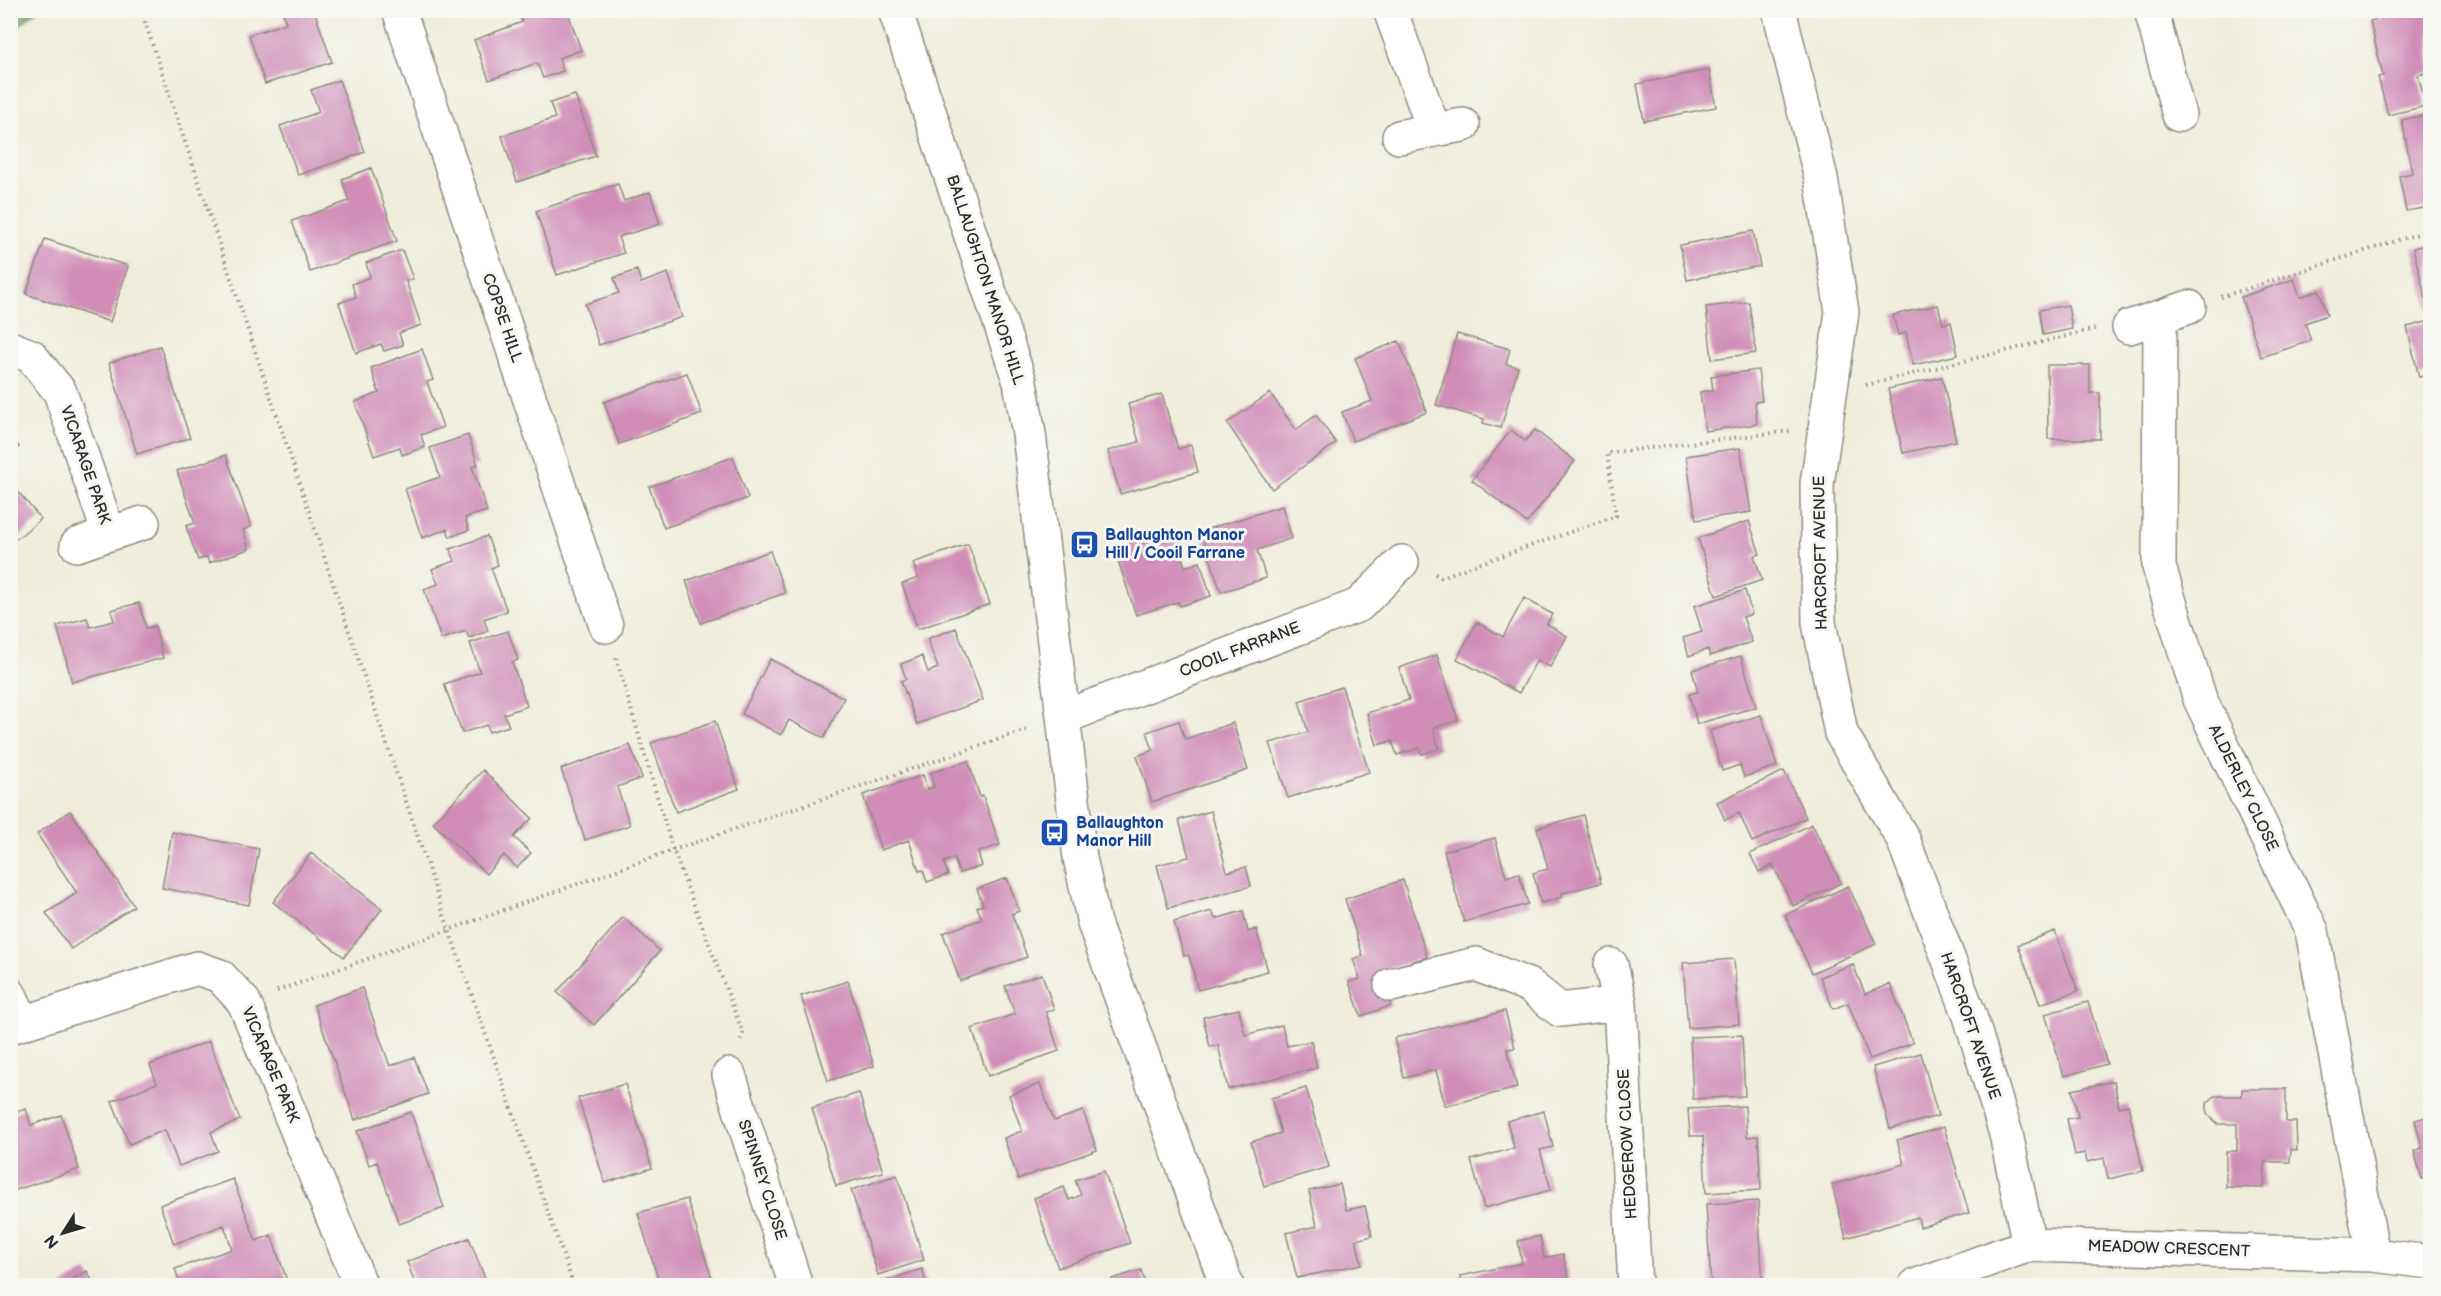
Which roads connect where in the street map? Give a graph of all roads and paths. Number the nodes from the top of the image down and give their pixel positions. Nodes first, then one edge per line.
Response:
1 (141, 10) edge
2 (399, 10) edge
3 (895, 10) edge
4 (1390, 10) edge
5 (1779, 10) edge
6 (2151, 10) edge
7 (2179, 115) dead end
8 (1399, 136) dead end
9 (2430, 230) edge
10 (2175, 312) junction
11 (2129, 327) joint
12 (10, 348) edge
13 (1830, 394) junction
14 (1826, 426) junction
15 (142, 522) dead end
16 (109, 534) junction
17 (76, 544) dead end
18 (1402, 562) joint
19 (606, 626) joint
20 (1064, 717) junction
21 (673, 850) junction
22 (449, 930) junction
23 (1611, 965) dead end
24 (1391, 985) dead end
25 (244, 1002) junction
26 (1620, 1003) junction
27 (15, 1015) edge
28 (729, 1075) joint
29 (2029, 1245) junction
30 (2373, 1255) junction
31 (2430, 1262) edge
32 (361, 1286) edge
33 (574, 1286) edge
34 (796, 1286) edge
35 (1227, 1286) edge
36 (1635, 1286) edge
37 (1915, 1286) edge

1 - 22 path
2 - 19 street, COPSE HILL
3 - 20 street, BALLAUGHTON MANOR HILL
4 - 8 street
5 - 13 street, HARCROFT AVENUE
6 - 7 street
9 - 10 path
10 - 11 street
10 - 30 street, ALDERLEY CLOSE
11 - 13 path
12 - 16 street, VICARAGE PARK
13 - 14 street, HARCROFT AVENUE
14 - 18 path
14 - 29 street, HARCROFT AVENUE
15 - 16 street, VICARAGE PARK
16 - 17 street, VICARAGE PARK
18 - 20 street, COOIL FARRANE
19 - 21 path
20 - 21 path
20 - 35 street, BALLAUGHTON MANOR HILL
21 - 22 path
21 - 28 path
22 - 25 path
22 - 33 path
23 - 26 street, HEDGEROW CLOSE
24 - 26 street
25 - 27 street, VICARAGE PARK
25 - 32 street, VICARAGE PARK
26 - 36 street, HEDGEROW CLOSE
28 - 34 street, SPINNEY CLOSE
29 - 30 street, MEADOW CRESCENT
29 - 37 street, MEADOW CRESCENT
30 - 31 street, MEADOW CRESCENT

